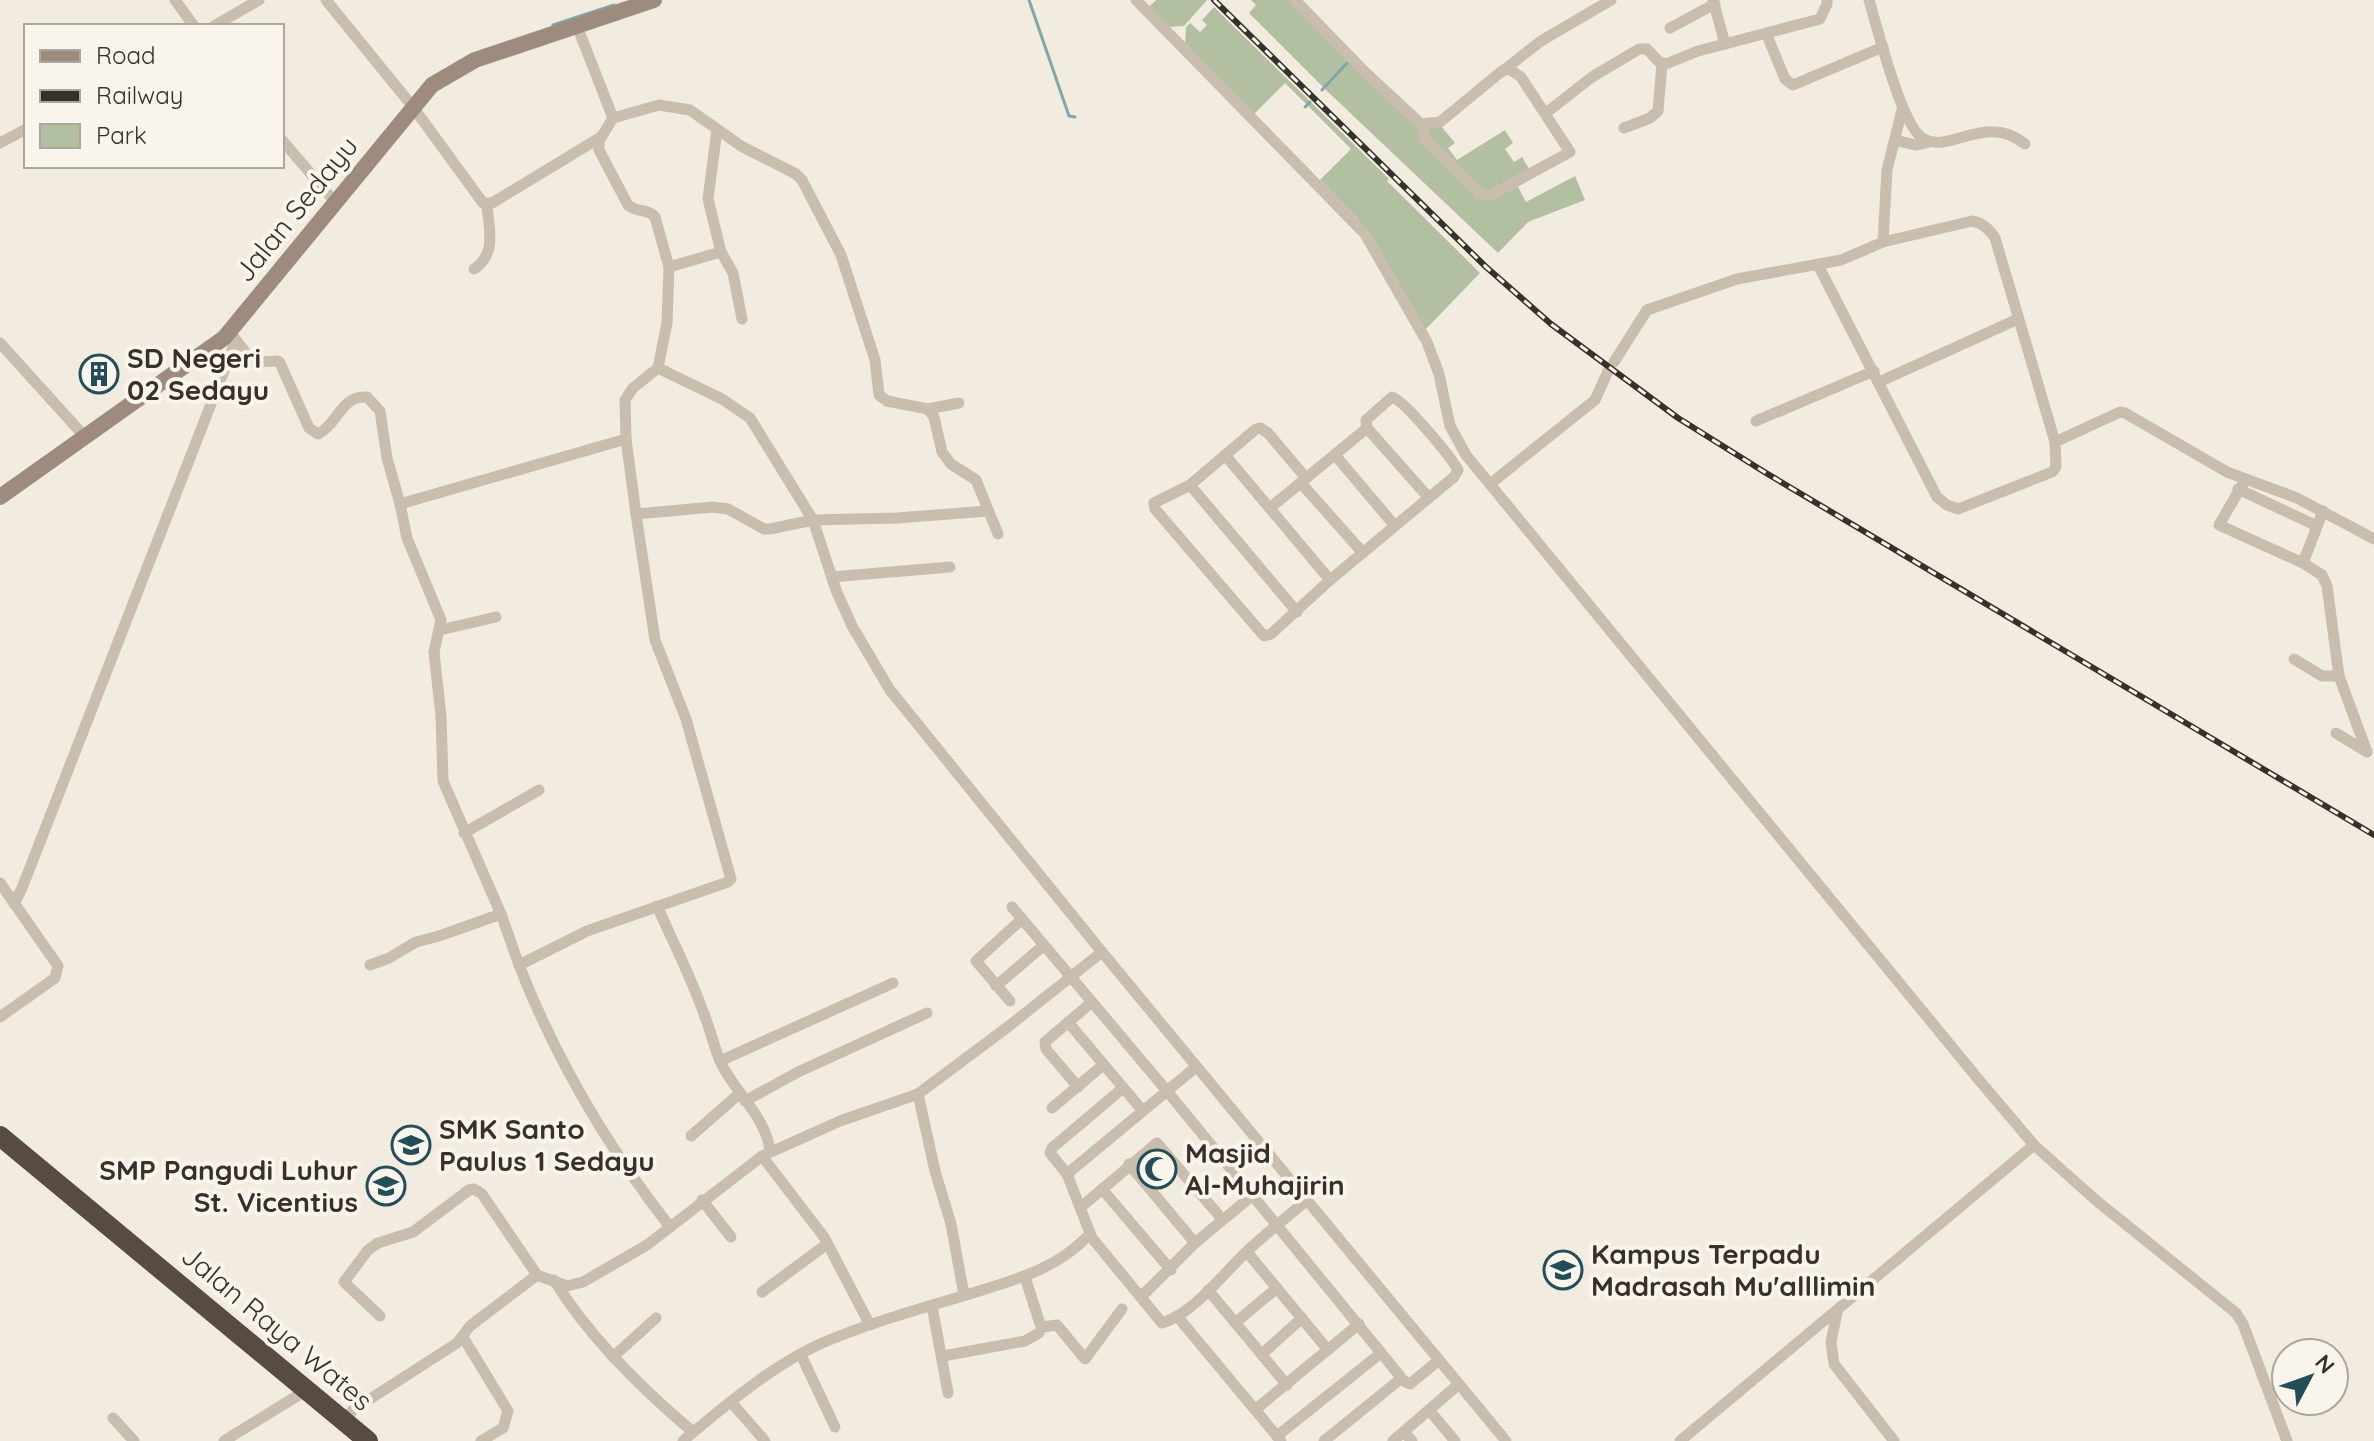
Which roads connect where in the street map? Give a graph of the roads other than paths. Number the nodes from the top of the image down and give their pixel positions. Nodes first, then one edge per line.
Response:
1 (175, 0) edge
2 (259, 0) edge
3 (326, 0) edge
4 (654, 0) edge
5 (1136, 0) edge
6 (1295, 0) edge
7 (1611, 0) edge
8 (1827, 0) edge
9 (1869, 0) edge
10 (1714, 2) edge
11 (193, 24) edge
12 (217, 24) edge
13 (577, 26) junction
14 (1670, 28) dead end
15 (1766, 33) junction
16 (1725, 44) junction
17 (1883, 47) junction
18 (1662, 64) junction
19 (1502, 71) junction
20 (413, 107) junction
21 (1902, 110) junction
22 (1546, 113) junction
23 (613, 118) junction
24 (1421, 124) junction
25 (1624, 128) dead end
26 (24, 130) edge
27 (717, 130) junction
28 (601, 137) junction
29 (1895, 140) junction
30 (284, 142) edge
31 (1929, 142) junction
32 (0, 143) edge
33 (2025, 144) dead end
34 (335, 202) junction
35 (487, 205) junction
36 (1883, 242) junction
37 (721, 252) junction
38 (1818, 265) junction
39 (669, 267) junction
40 (474, 269) dead end
41 (742, 319) dead end
42 (2018, 319) junction
43 (233, 336) junction
44 (0, 343) edge
45 (658, 363) junction
46 (1876, 376) junction
47 (959, 403) dead end
48 (928, 409) junction
49 (1448, 415) junction
50 (1756, 421) dead end
51 (1367, 428) junction
52 (1427, 432) junction
53 (1453, 435) junction
54 (86, 438) junction
55 (626, 439) junction
56 (2055, 442) junction
57 (1440, 447) junction
58 (1225, 455) junction
59 (1335, 455) junction
60 (1304, 481) junction
61 (1490, 484) junction
62 (2242, 484) junction
63 (1190, 485) junction
64 (0, 497) edge
65 (1429, 498) junction
66 (400, 504) junction
67 (1270, 508) junction
68 (983, 511) junction
69 (2323, 511) junction
70 (636, 514) junction
71 (813, 520) junction
72 (1395, 526) junction
73 (2317, 526) junction
74 (998, 534) dead end
75 (2374, 539) edge
76 (1363, 553) junction
77 (2303, 563) junction
78 (950, 567) dead end
79 (832, 577) junction
80 (1330, 580) junction
81 (1297, 612) junction
82 (496, 617) dead end
83 (440, 630) junction
84 (2294, 659) dead end
85 (2339, 676) junction
86 (2336, 733) dead end
87 (539, 790) dead end
88 (464, 833) junction
89 (0, 883) edge
90 (14, 904) junction
91 (657, 906) junction
92 (1012, 907) dead end
93 (501, 914) junction
94 (1022, 919) junction
95 (1044, 945) junction
96 (1102, 952) junction
97 (370, 965) dead end
98 (519, 965) junction
99 (1070, 975) junction
100 (893, 983) dead end
101 (996, 986) junction
102 (1010, 1001) dead end
103 (1092, 1002) junction
104 (927, 1013) dead end
105 (0, 1017) edge
106 (1068, 1022) junction
107 (720, 1061) junction
108 (1103, 1065) junction
109 (1196, 1067) junction
110 (1078, 1087) junction
111 (1123, 1088) junction
112 (1167, 1091) junction
113 (918, 1094) junction
114 (742, 1097) junction
115 (1052, 1108) dead end
116 (1142, 1110) junction
117 (0, 1136) edge
118 (691, 1136) dead end
119 (2034, 1145) junction
120 (766, 1154) junction
121 (1129, 1164) junction
122 (1067, 1174) junction
123 (1102, 1189) junction
124 (1253, 1195) junction
125 (702, 1200) junction
126 (1307, 1200) junction
127 (1081, 1207) junction
128 (1222, 1219) junction
129 (1277, 1225) junction
130 (670, 1227) junction
131 (1090, 1234) junction
132 (731, 1237) dead end
133 (1195, 1243) junction
134 (827, 1244) junction
135 (1247, 1252) junction
136 (1171, 1270) junction
137 (537, 1275) junction
138 (1025, 1277) junction
139 (554, 1280) junction
140 (1277, 1288) junction
141 (1208, 1290) junction
142 (762, 1292) dead end
143 (964, 1295) junction
144 (1141, 1297) junction
145 (932, 1306) junction
146 (1122, 1309) dead end
147 (1837, 1312) junction
148 (380, 1316) dead end
149 (1177, 1316) junction
150 (656, 1318) dead end
151 (1302, 1318) junction
152 (1235, 1323) junction
153 (1359, 1324) junction
154 (870, 1325) junction
155 (1039, 1333) dead end
156 (463, 1337) junction
157 (1328, 1350) junction
158 (1381, 1353) junction
159 (1262, 1354) junction
160 (801, 1355) junction
161 (943, 1356) junction
162 (613, 1357) junction
163 (1439, 1360) junction
164 (1400, 1379) junction
165 (1459, 1384) junction
166 (1287, 1385) junction
167 (305, 1388) junction
168 (948, 1393) dead end
169 (731, 1402) junction
170 (1256, 1409) junction
171 (1429, 1410) junction
172 (113, 1418) dead end
173 (344, 1420) junction
174 (835, 1427) dead end
175 (693, 1432) junction
176 (1408, 1436) edge
177 (1279, 1438) edge
178 (134, 1441) edge
179 (224, 1441) edge
180 (368, 1441) edge
181 (481, 1441) edge
182 (683, 1441) edge
183 (765, 1441) edge
184 (1324, 1441) edge
185 (1393, 1441) edge
186 (1455, 1441) edge
187 (1506, 1441) edge
188 (1680, 1441) edge
189 (1894, 1441) edge
190 (2287, 1441) edge

1 - 11 street
2 - 12 street
3 - 20 street
4 - 13 street, Jalan Sedayu
5 - 49 street
6 - 24 street
7 - 19 street
8 - 15 street
9 - 17 street
10 - 14 street
10 - 16 street
13 - 20 street, Jalan Sedayu
13 - 23 street
15 - 16 street
15 - 17 street
16 - 18 street
17 - 21 street
18 - 22 street
18 - 25 street
19 - 22 street
19 - 24 street
20 - 34 street, Jalan Sedayu
20 - 35 street
21 - 29 street
21 - 31 street
22 - 24 street
23 - 27 street
23 - 28 street
26 - 32 street
27 - 37 street
27 - 48 street
28 - 35 street
28 - 39 street
29 - 31 street
29 - 36 street
30 - 34 street
31 - 33 street
34 - 43 street, Jalan Sedayu
35 - 40 street
36 - 38 street
36 - 42 street
37 - 39 street
37 - 41 street
38 - 46 street
38 - 61 street
39 - 45 street
42 - 46 street
42 - 56 street
43 - 54 street, Jalan Sedayu
43 - 66 street
43 - 90 street
44 - 54 street
45 - 55 street
45 - 71 street
46 - 50 street
46 - 56 street
47 - 48 street
48 - 68 street
49 - 52 street
49 - 53 street
51 - 52 street
51 - 59 street
51 - 65 street
52 - 57 street
53 - 57 street
53 - 61 street
54 - 64 street, Jalan Sedayu
55 - 66 street
55 - 70 street
56 - 62 street
57 - 65 street
58 - 60 street
58 - 63 street
58 - 67 street
59 - 60 street
59 - 72 street
60 - 67 street
60 - 76 street
61 - 119 street
62 - 69 street
62 - 73 street
62 - 77 street
63 - 81 street
63 - 81 street
65 - 72 street
66 - 83 street
67 - 80 street
68 - 71 street
68 - 74 street
69 - 73 street
69 - 75 street
70 - 71 street
70 - 91 street
71 - 79 street
72 - 76 street
73 - 77 street
76 - 80 street
77 - 85 street
78 - 79 street
79 - 96 street
80 - 81 street
82 - 83 street
83 - 88 street
84 - 85 street
85 - 86 street
87 - 88 street
88 - 93 street
89 - 90 street
90 - 105 street
91 - 98 street
91 - 107 street
92 - 94 street
93 - 97 street
93 - 98 street
94 - 95 street
94 - 101 street
95 - 99 street
95 - 101 street
96 - 99 street
96 - 109 street
98 - 130 street
99 - 103 street
99 - 113 street
100 - 107 street
101 - 102 street
103 - 106 street
103 - 112 street
104 - 114 street
106 - 108 street
106 - 110 street
107 - 114 street
108 - 110 street
108 - 111 street
109 - 112 street
109 - 126 street
110 - 115 street
111 - 116 street
111 - 122 street
112 - 116 street
112 - 124 street
113 - 120 street
113 - 143 street
114 - 118 street
114 - 120 street
116 - 122 street
117 - 167 highway, Jalan Raya Wates
119 - 147 street
119 - 190 street
120 - 125 street
120 - 134 street
121 - 123 street
121 - 128 street
121 - 133 street
122 - 127 street
123 - 127 street
123 - 136 street
124 - 128 street
124 - 129 street
125 - 130 street
125 - 132 street
126 - 129 street
126 - 163 street
127 - 131 street
128 - 133 street
129 - 135 street
129 - 153 street
130 - 139 street
131 - 138 street
131 - 144 street
133 - 136 street
134 - 142 street
134 - 154 street
135 - 140 street
135 - 141 street
136 - 144 street
137 - 139 street
137 - 148 street
137 - 156 street
138 - 143 street
138 - 146 street
139 - 162 street
140 - 151 street
140 - 152 street
141 - 149 street
141 - 152 street
143 - 145 street
144 - 149 street
145 - 154 street
145 - 161 street
147 - 188 street
147 - 189 street
149 - 170 street
150 - 162 street
151 - 157 street
151 - 159 street
152 - 159 street
153 - 157 street
153 - 158 street
154 - 160 street
155 - 161 street
156 - 173 street
156 - 181 street
157 - 166 street
158 - 164 street
158 - 177 street
159 - 166 street
160 - 169 street
160 - 174 street
161 - 168 street
162 - 175 street
163 - 164 street
163 - 165 street
164 - 184 street
165 - 171 street
165 - 187 street
166 - 170 street
167 - 173 highway, Jalan Raya Wates
167 - 179 street
169 - 175 street
169 - 183 street
170 - 177 street
171 - 176 street
171 - 186 street
172 - 178 street
173 - 180 highway, Jalan Raya Wates
175 - 182 street
176 - 185 street

